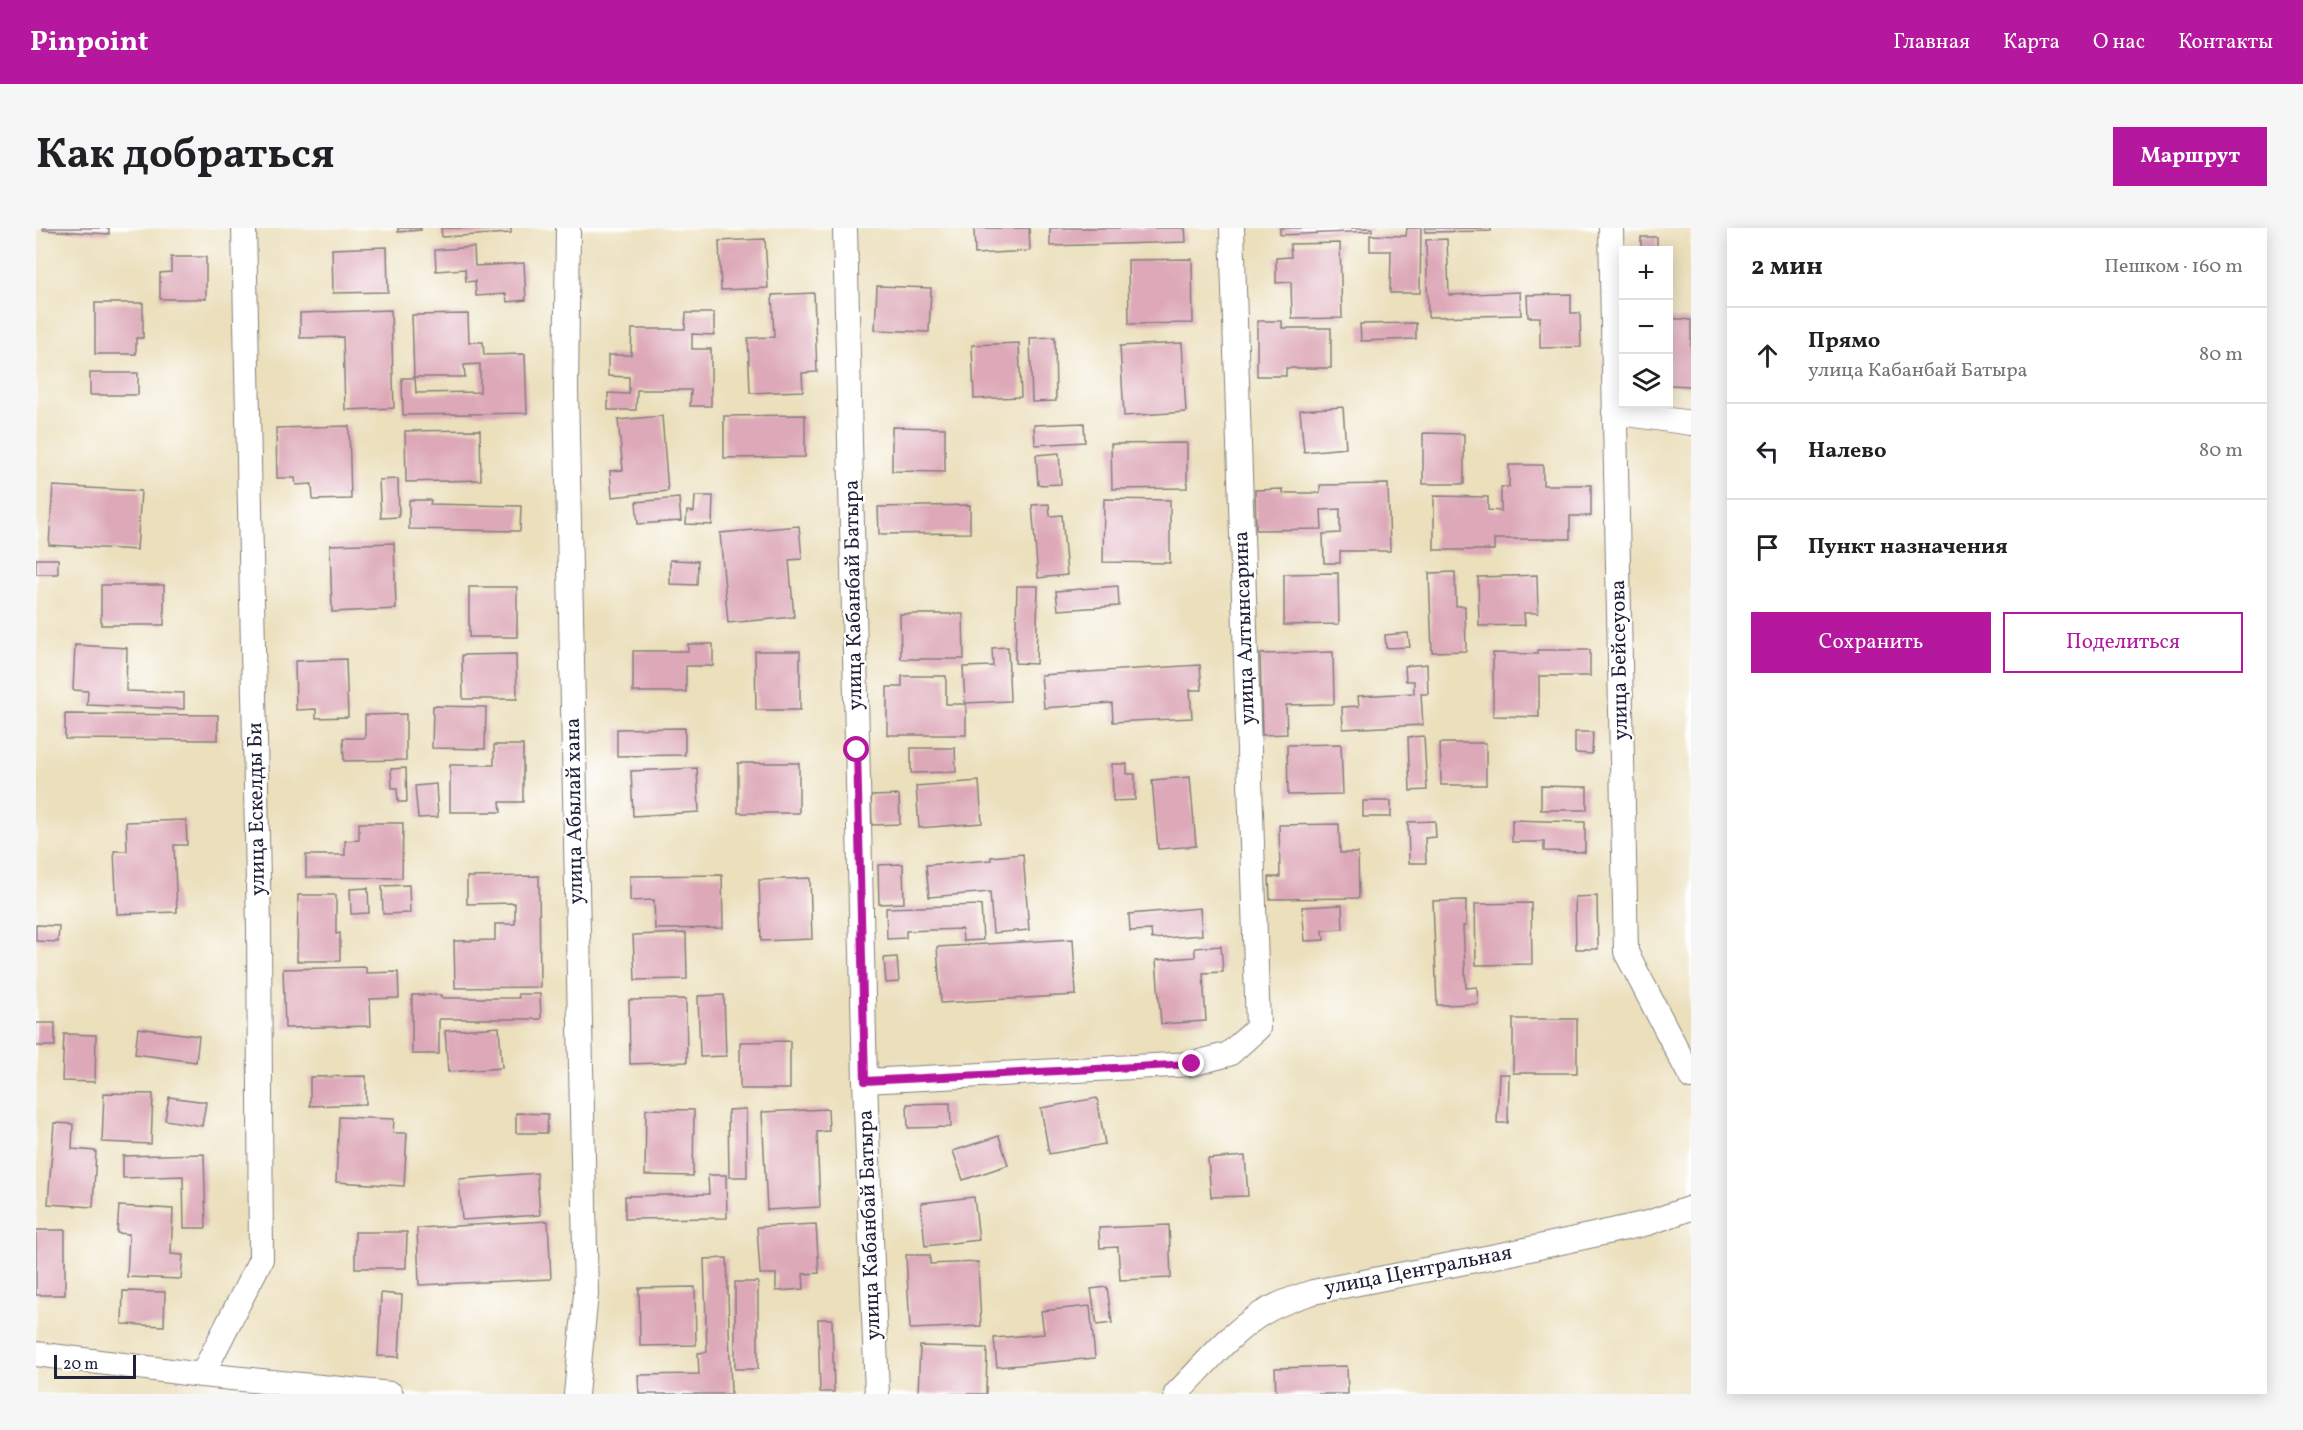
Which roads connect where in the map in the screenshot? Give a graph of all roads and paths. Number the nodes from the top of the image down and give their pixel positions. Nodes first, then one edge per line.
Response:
1 (244, 228) edge
2 (568, 228) edge
3 (845, 228) edge
4 (1232, 228) edge
5 (1611, 228) edge
6 (1614, 412) junction
7 (1691, 423) edge
8 (1691, 1077) edge
9 (865, 1081) junction
10 (1691, 1208) edge
11 (36, 1354) edge
12 (202, 1375) junction
13 (391, 1394) edge
14 (576, 1394) edge
15 (876, 1394) edge
16 (1176, 1394) edge

1 - 12 street, улица Ескелды Би
2 - 14 street, улица Абылай хана
3 - 9 street, улица Кабанбай Батыра
4 - 9 street, улица Алтынсарина
5 - 6 street, улица Бейсеуова
6 - 7 street
6 - 8 street, улица Бейсеуова
9 - 15 street, улица Кабанбай Батыра
10 - 16 street, улица Центральная
11 - 12 street
12 - 13 street

